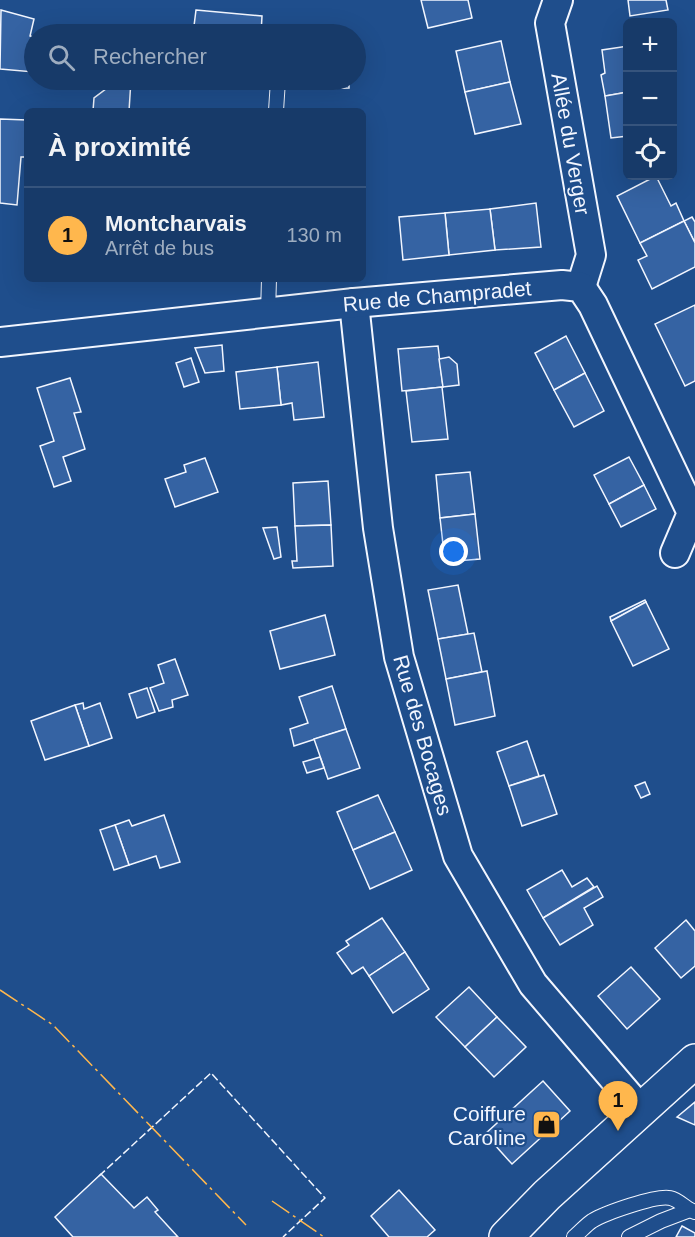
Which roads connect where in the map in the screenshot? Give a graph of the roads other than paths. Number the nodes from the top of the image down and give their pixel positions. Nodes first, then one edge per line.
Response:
1 (558, 0) edge
2 (277, 90) edge
3 (276, 108) edge
4 (269, 282) edge
5 (581, 287) junction
6 (354, 303) junction
7 (268, 313) junction
8 (0, 342) edge
9 (675, 553) dead end
10 (695, 1061) edge
11 (640, 1109) junction
12 (692, 1211) edge
13 (506, 1237) edge
14 (574, 1237) edge
15 (629, 1237) edge

1 - 5 street, Allée du Verger
2 - 3 lane
4 - 7 lane
5 - 6 street, Rue de Champradet
5 - 9 street
6 - 7 street, Rue de Champradet
6 - 11 street, Rue des Bocages
7 - 8 street, Rue de Champradet
10 - 11 main road
11 - 13 main road
12 - 14 lane
12 - 15 lane

